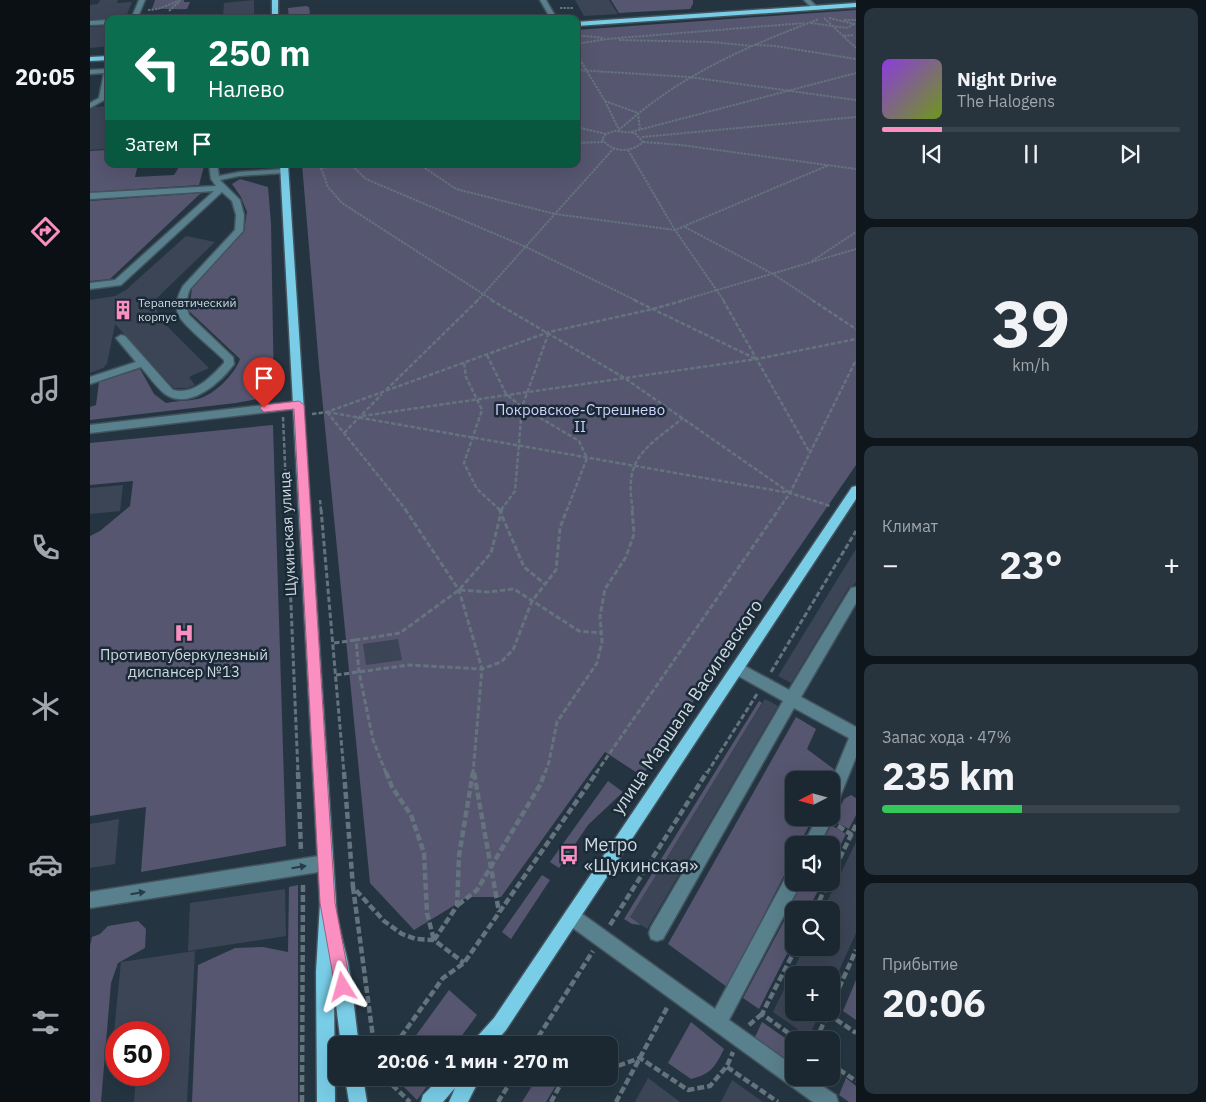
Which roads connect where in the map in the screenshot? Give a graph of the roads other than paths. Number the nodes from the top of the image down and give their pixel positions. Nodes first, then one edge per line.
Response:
1 (142, 0) edge
2 (275, 0) edge
3 (543, 0) edge
4 (807, 0) edge
5 (856, 5) edge
6 (815, 8) junction
7 (136, 15) edge
8 (276, 15) edge
9 (552, 15) edge
10 (105, 22) edge
11 (90, 23) edge
12 (580, 24) edge
13 (105, 58) edge
14 (90, 59) edge
15 (105, 71) edge
16 (90, 72) edge
17 (105, 85) edge
18 (90, 106) edge
19 (213, 167) edge
20 (284, 167) edge
21 (215, 179) junction
22 (222, 188) junction
23 (90, 196) edge
24 (90, 286) edge
25 (121, 338) dead end
26 (143, 363) junction
27 (90, 381) edge
28 (299, 405) junction
29 (90, 429) edge
30 (851, 500) edge
31 (856, 592) edge
32 (738, 670) junction
33 (792, 699) junction
34 (856, 736) edge
35 (840, 778) edge
36 (325, 863) junction
37 (788, 891) edge
38 (90, 900) edge
39 (328, 903) junction
40 (572, 917) junction
41 (657, 933) dead end
42 (718, 1023) junction
43 (500, 1024) junction
44 (349, 1036) edge
45 (489, 1036) edge
46 (494, 1036) edge
47 (785, 1071) edge
48 (355, 1086) edge
49 (444, 1086) edge
50 (467, 1086) edge
51 (807, 1086) edge
52 (431, 1099) edge
53 (358, 1101) edge
54 (326, 1102) edge
55 (458, 1102) edge
56 (829, 1102) edge

1 - 7 street
2 - 8 main road
3 - 9 street
4 - 6 street
5 - 6 main road
6 - 12 main road
10 - 11 street
13 - 14 main road
15 - 16 street
17 - 18 street
19 - 21 street
20 - 21 street
20 - 28 main road, Щукинская улица
21 - 22 street
22 - 23 street
22 - 24 street
22 - 26 street
25 - 26 street
26 - 27 street
28 - 29 street
28 - 36 main road, Щукинская улица
30 - 32 main road, улица Маршала Василевского
31 - 33 street
32 - 33 street
32 - 40 main road, улица Маршала Василевского
33 - 34 street
33 - 41 street
34 - 35 street
38 -> 36 street
36 - 39 main road, Щукинская улица
37 - 42 street
39 - 44 main road, Щукинская улица
39 - 54 main road, Щукинская улица
40 - 42 street
40 - 43 main road, улица Маршала Василевского
42 - 47 street
43 - 45 main road, улица Маршала Василевского
43 - 46 main road
48 - 53 main road
49 - 52 main road
50 - 55 main road
51 - 56 street

